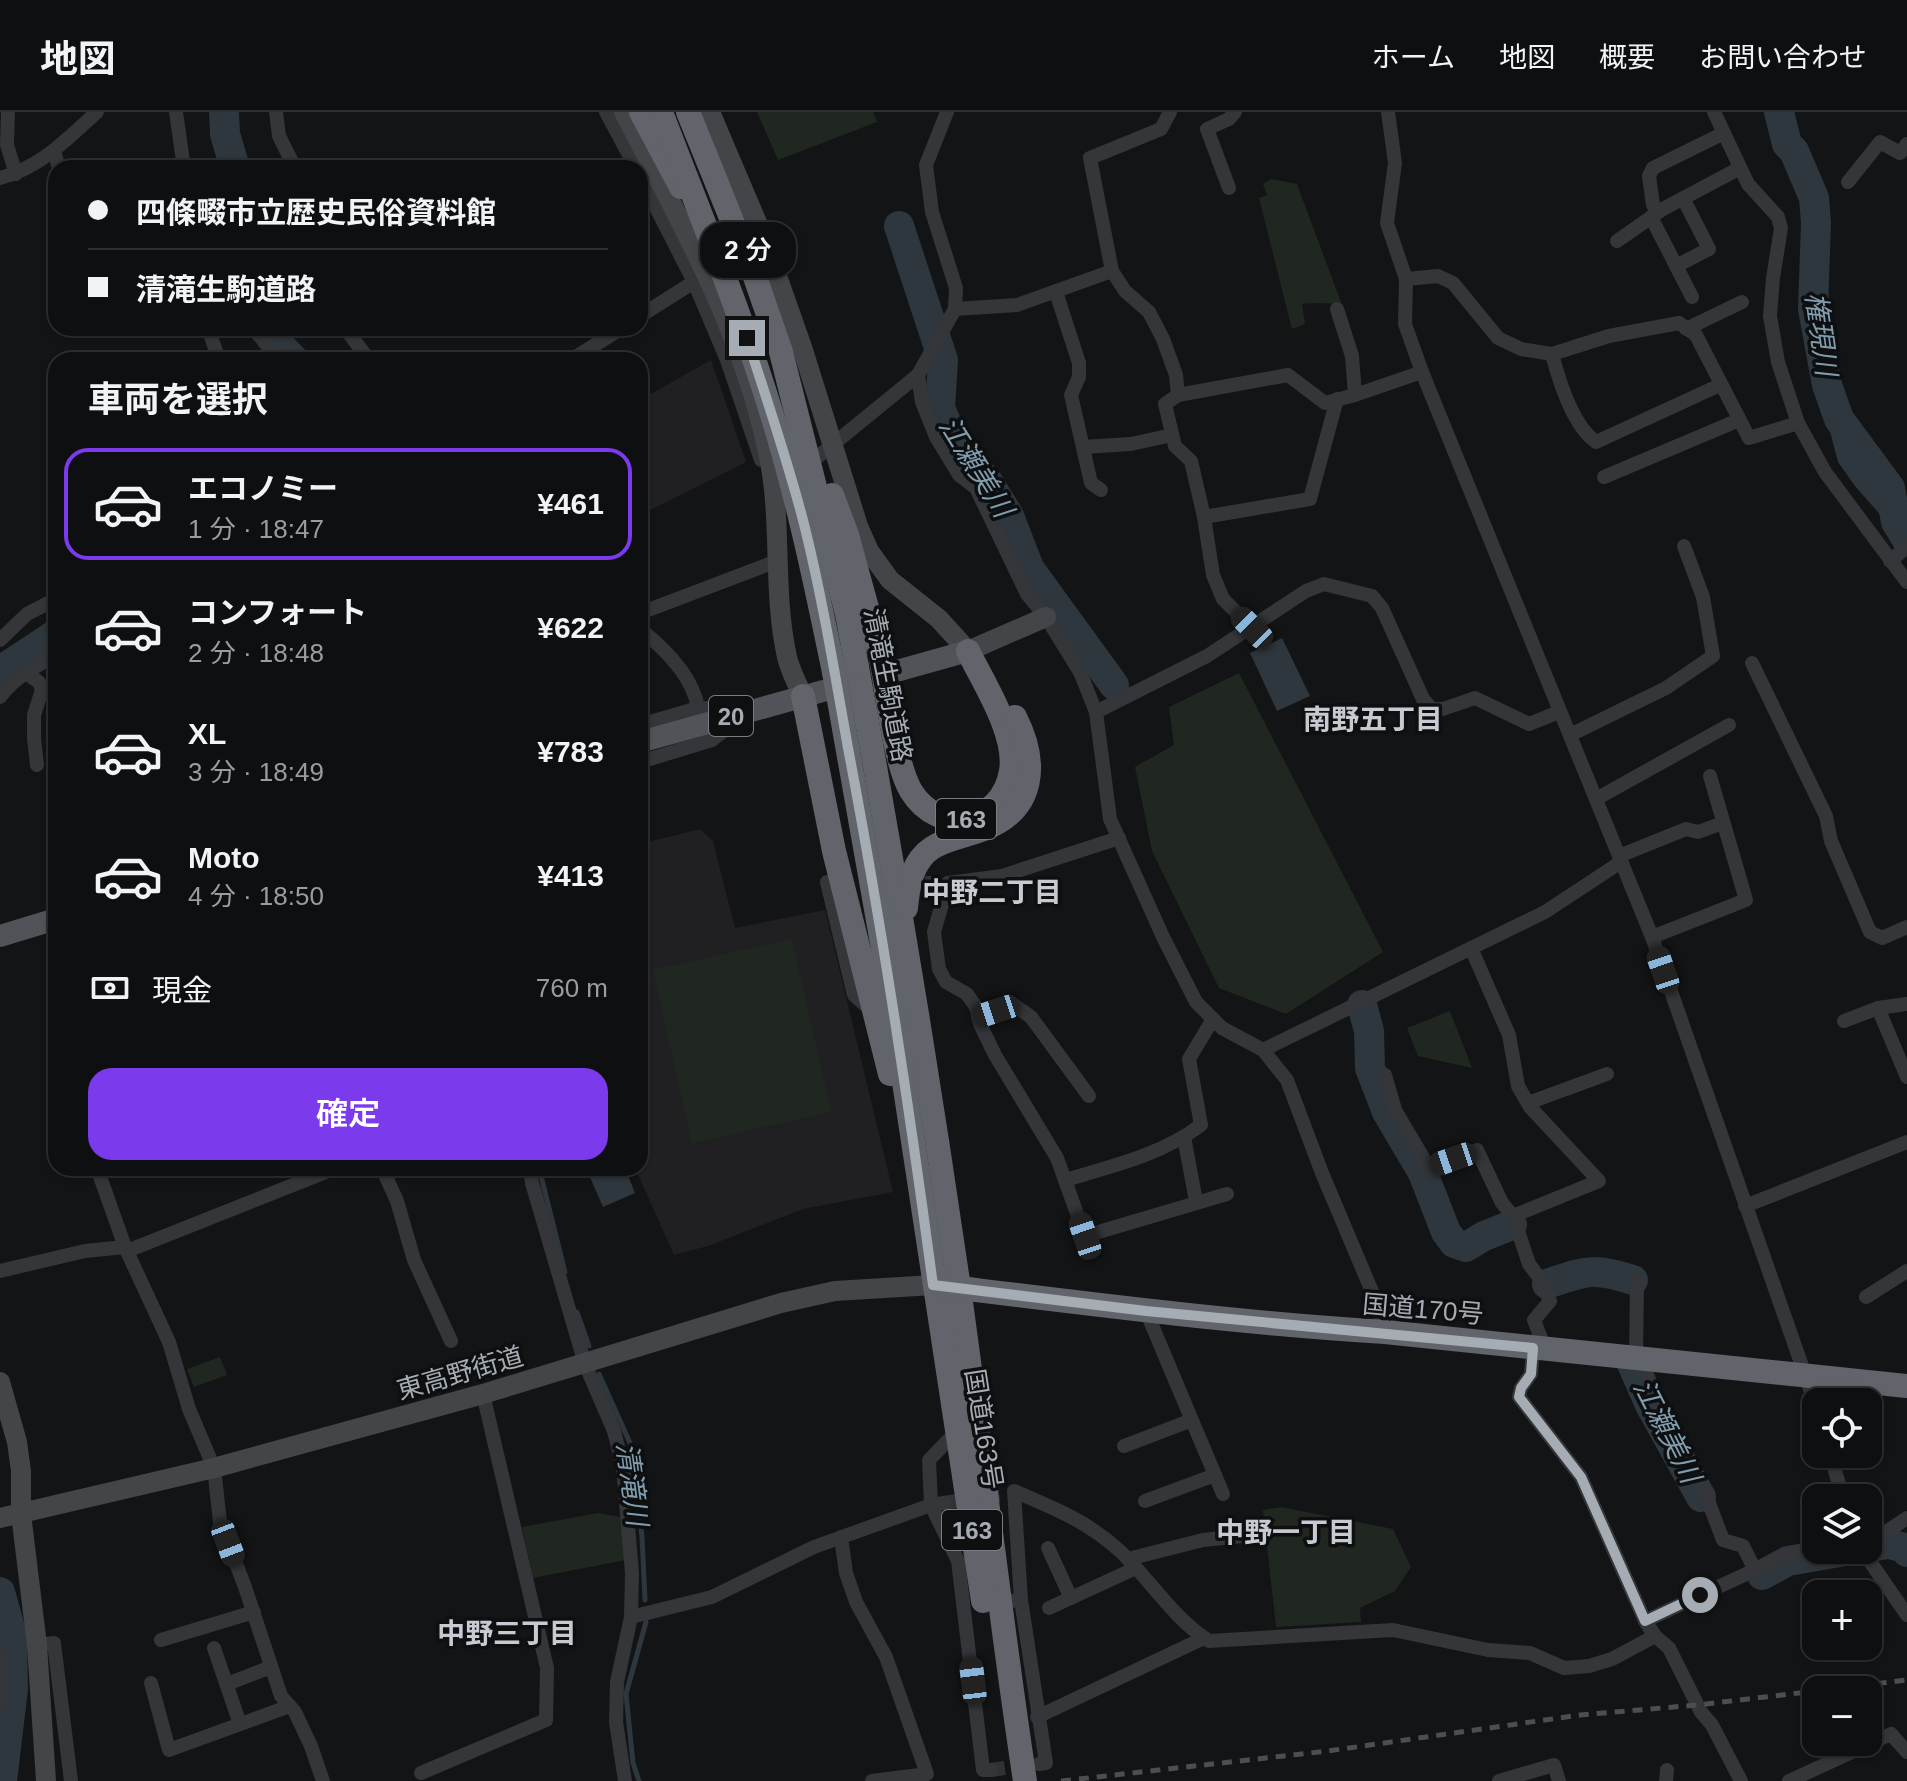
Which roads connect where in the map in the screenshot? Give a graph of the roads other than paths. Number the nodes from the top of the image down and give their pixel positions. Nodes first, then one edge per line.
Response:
1 (8, 112) edge
2 (97, 112) edge
3 (176, 112) edge
4 (276, 112) edge
5 (606, 112) edge
6 (624, 112) edge
7 (641, 112) edge
8 (661, 112) edge
9 (688, 112) edge
10 (710, 112) edge
11 (947, 112) edge
12 (1170, 112) edge
13 (1235, 112) edge
14 (1388, 112) edge
15 (1714, 112) edge
16 (1724, 133) junction
17 (1907, 144) edge
18 (54, 151) junction
19 (57, 160) edge
20 (183, 160) edge
21 (291, 160) edge
22 (632, 160) edge
23 (1740, 168) junction
24 (16, 174) junction
25 (0, 178) edge
26 (1848, 182) dead end
27 (1229, 188) dead end
28 (648, 192) edge
29 (1683, 198) junction
30 (1652, 211) junction
31 (699, 238) junction
32 (1617, 241) dead end
33 (1676, 266) junction
34 (1112, 271) junction
35 (1406, 279) junction
36 (694, 282) junction
37 (1056, 292) junction
38 (1692, 297) dead end
39 (1742, 302) dead end
40 (955, 309) junction
41 (1337, 309) dead end
42 (648, 311) edge
43 (1686, 329) junction
44 (609, 336) edge
45 (584, 352) edge
46 (1552, 354) junction
47 (1422, 372) junction
48 (918, 375) junction
49 (1720, 385) junction
50 (1178, 395) junction
51 (1355, 395) junction
52 (1337, 399) junction
53 (795, 400) junction
54 (1739, 420) junction
55 (1798, 423) junction
56 (1172, 435) junction
57 (832, 445) junction
58 (1083, 447) junction
59 (1604, 477) dead end
60 (1101, 490) dead end
61 (773, 494) junction
62 (1204, 517) junction
63 (1684, 546) dead end
64 (1905, 548) edge
65 (777, 561) junction
66 (1890, 561) junction
67 (1907, 582) edge
68 (48, 603) edge
69 (648, 610) edge
70 (1046, 617) junction
71 (1252, 628) junction
72 (648, 635) edge
73 (0, 640) edge
74 (968, 651) junction
75 (48, 659) edge
76 (1752, 663) dead end
77 (887, 665) junction
78 (24, 672) junction
79 (829, 681) junction
80 (0, 697) edge
81 (698, 708) junction
82 (752, 709) junction
83 (1096, 712) junction
84 (1559, 712) junction
85 (648, 723) edge
86 (1729, 725) dead end
87 (1570, 735) junction
88 (648, 740) edge
89 (648, 760) edge
90 (37, 765) dead end
91 (1710, 776) dead end
92 (1596, 799) junction
93 (1723, 823) junction
94 (1119, 838) junction
95 (1620, 859) junction
96 (827, 882) dead end
97 (48, 921) edge
98 (1907, 927) edge
99 (0, 936) edge
100 (1652, 937) junction
101 (904, 943) junction
102 (1471, 948) junction
103 (1907, 1004) edge
104 (1878, 1008) junction
105 (873, 1011) junction
106 (978, 1017) junction
107 (1213, 1019) junction
108 (1844, 1021) dead end
109 (1263, 1050) junction
110 (1607, 1074) dead end
111 (1385, 1075) dead end
112 (1907, 1077) edge
113 (1089, 1096) dead end
114 (1528, 1103) junction
115 (911, 1133) junction
116 (1184, 1137) junction
117 (1907, 1142) edge
118 (100, 1176) edge
119 (315, 1176) edge
120 (386, 1176) edge
121 (531, 1176) edge
122 (1065, 1180) junction
123 (1227, 1194) dead end
124 (1196, 1201) junction
125 (1745, 1206) junction
126 (1513, 1216) junction
127 (126, 1249) junction
128 (0, 1271) edge
129 (1907, 1271) edge
130 (1637, 1281) dead end
131 (933, 1285) junction
132 (959, 1288) junction
133 (1866, 1297) dead end
134 (1146, 1311) junction
135 (1385, 1332) junction
136 (451, 1341) dead end
137 (1539, 1348) junction
138 (1638, 1359) junction
139 (585, 1364) junction
140 (1807, 1376) junction
141 (0, 1382) edge
142 (1907, 1386) edge
143 (1811, 1388) edge
144 (483, 1394) junction
145 (1192, 1420) junction
146 (957, 1431) junction
147 (1124, 1446) dead end
148 (214, 1468) junction
149 (1215, 1475) junction
150 (1223, 1494) dead end
151 (1145, 1501) dead end
152 (938, 1504) junction
153 (21, 1514) junction
154 (0, 1518) edge
155 (1907, 1518) edge
156 (1263, 1534) dead end
157 (1882, 1535) edge
158 (841, 1537) junction
159 (1048, 1548) dead end
160 (1802, 1552) edge
161 (1132, 1563) junction
162 (1872, 1564) edge
163 (1755, 1570) junction
164 (1071, 1598) junction
165 (1010, 1601) junction
166 (1049, 1608) dead end
167 (254, 1612) junction
168 (1907, 1615) edge
169 (631, 1617) junction
170 (1645, 1621) junction
171 (1655, 1636) junction
172 (1204, 1638) junction
173 (161, 1640) dead end
174 (37, 1645) junction
175 (214, 1648) dead end
176 (0, 1655) edge
177 (271, 1667) junction
178 (151, 1683) dead end
179 (227, 1684) junction
180 (0, 1704) edge
181 (290, 1706) junction
182 (1037, 1717) junction
183 (240, 1724) junction
184 (1907, 1752) edge
185 (421, 1773) dead end
186 (1016, 1774) edge
187 (46, 1781) edge
188 (71, 1781) edge
189 (323, 1781) edge
190 (625, 1781) edge
191 (872, 1781) edge
192 (1499, 1781) edge
193 (1559, 1781) edge
194 (1741, 1781) edge
195 (1789, 1781) edge

1 - 24 street
2 - 18 street
3 - 20 street
4 - 21 street
5 - 22 street
6 - 31 street
7 - 31 highway, 163, bridge
8 - 31 highway, 清滝生駒道路 / 163, bridge
9 - 53 highway, 清滝生駒道路 / 163, bridge
10 - 57 street
11 - 40 street
12 - 34 street
13 - 27 street
14 - 35 street
15 - 16 street
16 - 23 street
16 - 30 street
17 - 26 street
18 - 19 street
18 - 24 street
23 - 29 street
23 - 55 street
24 - 25 street
28 - 36 street
29 - 30 street
29 - 33 street
30 - 32 street
30 - 33 street
31 - 61 street
31 - 79 highway, 清滝生駒道路 / 163, bridge
33 - 38 street
34 - 37 street
34 - 50 street
35 - 46 street
35 - 47 street
36 - 42 street
36 - 61 street
37 - 40 street
37 - 58 street
39 - 43 street
40 - 48 street
41 - 51 street
43 - 46 street
43 - 49 street
44 - 45 street
46 - 49 street
47 - 51 street
47 - 84 street
48 - 57 street
48 - 70 street
49 - 54 street
50 - 52 street
50 - 56 street
51 - 52 street
52 - 62 street
53 - 77 highway, 163, bridge
53 - 79 highway, 清滝生駒道路 / 163, bridge
54 - 55 street
54 - 59 street
55 - 66 street
56 - 58 street
56 - 62 street
57 - 61 street
57 - 74 street
58 - 60 street
61 - 65 street
62 - 71 street
63 - 87 street
64 - 66 street
65 - 69 street
65 - 79 street
66 - 67 street
68 - 73 street
70 - 74 street
70 - 83 street
71 - 83 street
71 - 84 street
72 - 81 street
74 - 77 main road
74 - 77 highway, 163
74 - 101 highway
75 - 78 street
76 - 98 street
78 - 80 street
78 - 90 street
79 - 82 main road, 20
79 - 101 highway, 清滝生駒道路 / 163
79 - 105 highway
79 - 115 highway, 清滝生駒道路 / 163
81 - 82 street
81 - 85 street
82 - 88 main road, 20
82 - 89 street
83 - 94 street
84 - 87 street
86 - 92 street
87 - 92 street
91 - 93 street
92 - 95 street
93 - 95 street
93 - 100 street
94 - 106 street
94 - 107 street
95 - 100 street
95 - 102 street
96 - 105 street
97 - 99 main road
100 - 125 street
101 - 132 highway, 清滝生駒道路 / 163
102 - 109 street
102 - 114 street
103 - 104 street
104 - 108 street
104 - 112 street
105 - 115 highway
106 - 113 street
106 - 122 street
107 - 109 street
107 - 116 street
109 - 135 street
110 - 114 street
111 - 126 street
114 - 126 street
115 - 131 highway, 国道163号 / 163
116 - 122 street
116 - 124 street
117 - 125 street
118 - 127 street
119 - 127 street
120 - 136 street
121 - 139 street
122 - 124 street
123 - 124 street
125 - 140 street
126 - 137 street
127 - 128 street
127 - 148 street
129 - 133 street
130 - 138 street
131 - 132 highway, 国道170号
131 - 139 street, 東高野街道
131 - 146 highway, 国道163号 / 163
132 - 134 highway, 国道170号
132 - 165 highway, 国道163号 / 163
134 - 135 highway, 国道170号
134 - 145 street
135 - 137 highway, 国道170号
137 - 138 highway, 国道170号
137 - 170 street
138 - 140 highway, 国道170号
138 - 163 street
139 - 144 street, 東高野街道
139 - 169 street
140 - 142 highway, 国道170号
140 - 143 street
141 - 153 street
144 - 148 street, 東高野街道
144 - 185 street
145 - 147 street
145 - 149 street
146 - 152 street
146 - 186 highway, 国道163号 / 163
148 - 153 street, 東高野街道
148 - 167 street
149 - 150 street
149 - 151 street
152 - 158 street
152 - 186 street
153 - 154 street, 東高野街道
153 - 174 street
155 - 157 street
156 - 161 street
158 - 169 street
158 - 191 street
159 - 164 street
160 - 163 street
161 - 164 street
161 - 165 street
161 - 172 street
162 - 168 street
163 - 170 street
164 - 166 street
165 - 182 street
165 - 186 highway, 国道163号 / 163
167 - 173 street
167 - 177 street
169 - 190 street
170 - 171 street
171 - 172 street
171 - 194 street
172 - 182 street
174 - 187 street
174 - 188 street
175 - 179 street
176 - 180 street
177 - 179 street
177 - 181 street
178 - 183 street
179 - 183 street
181 - 183 street
181 - 189 street
182 - 186 street
184 - 195 street
192 - 193 street

